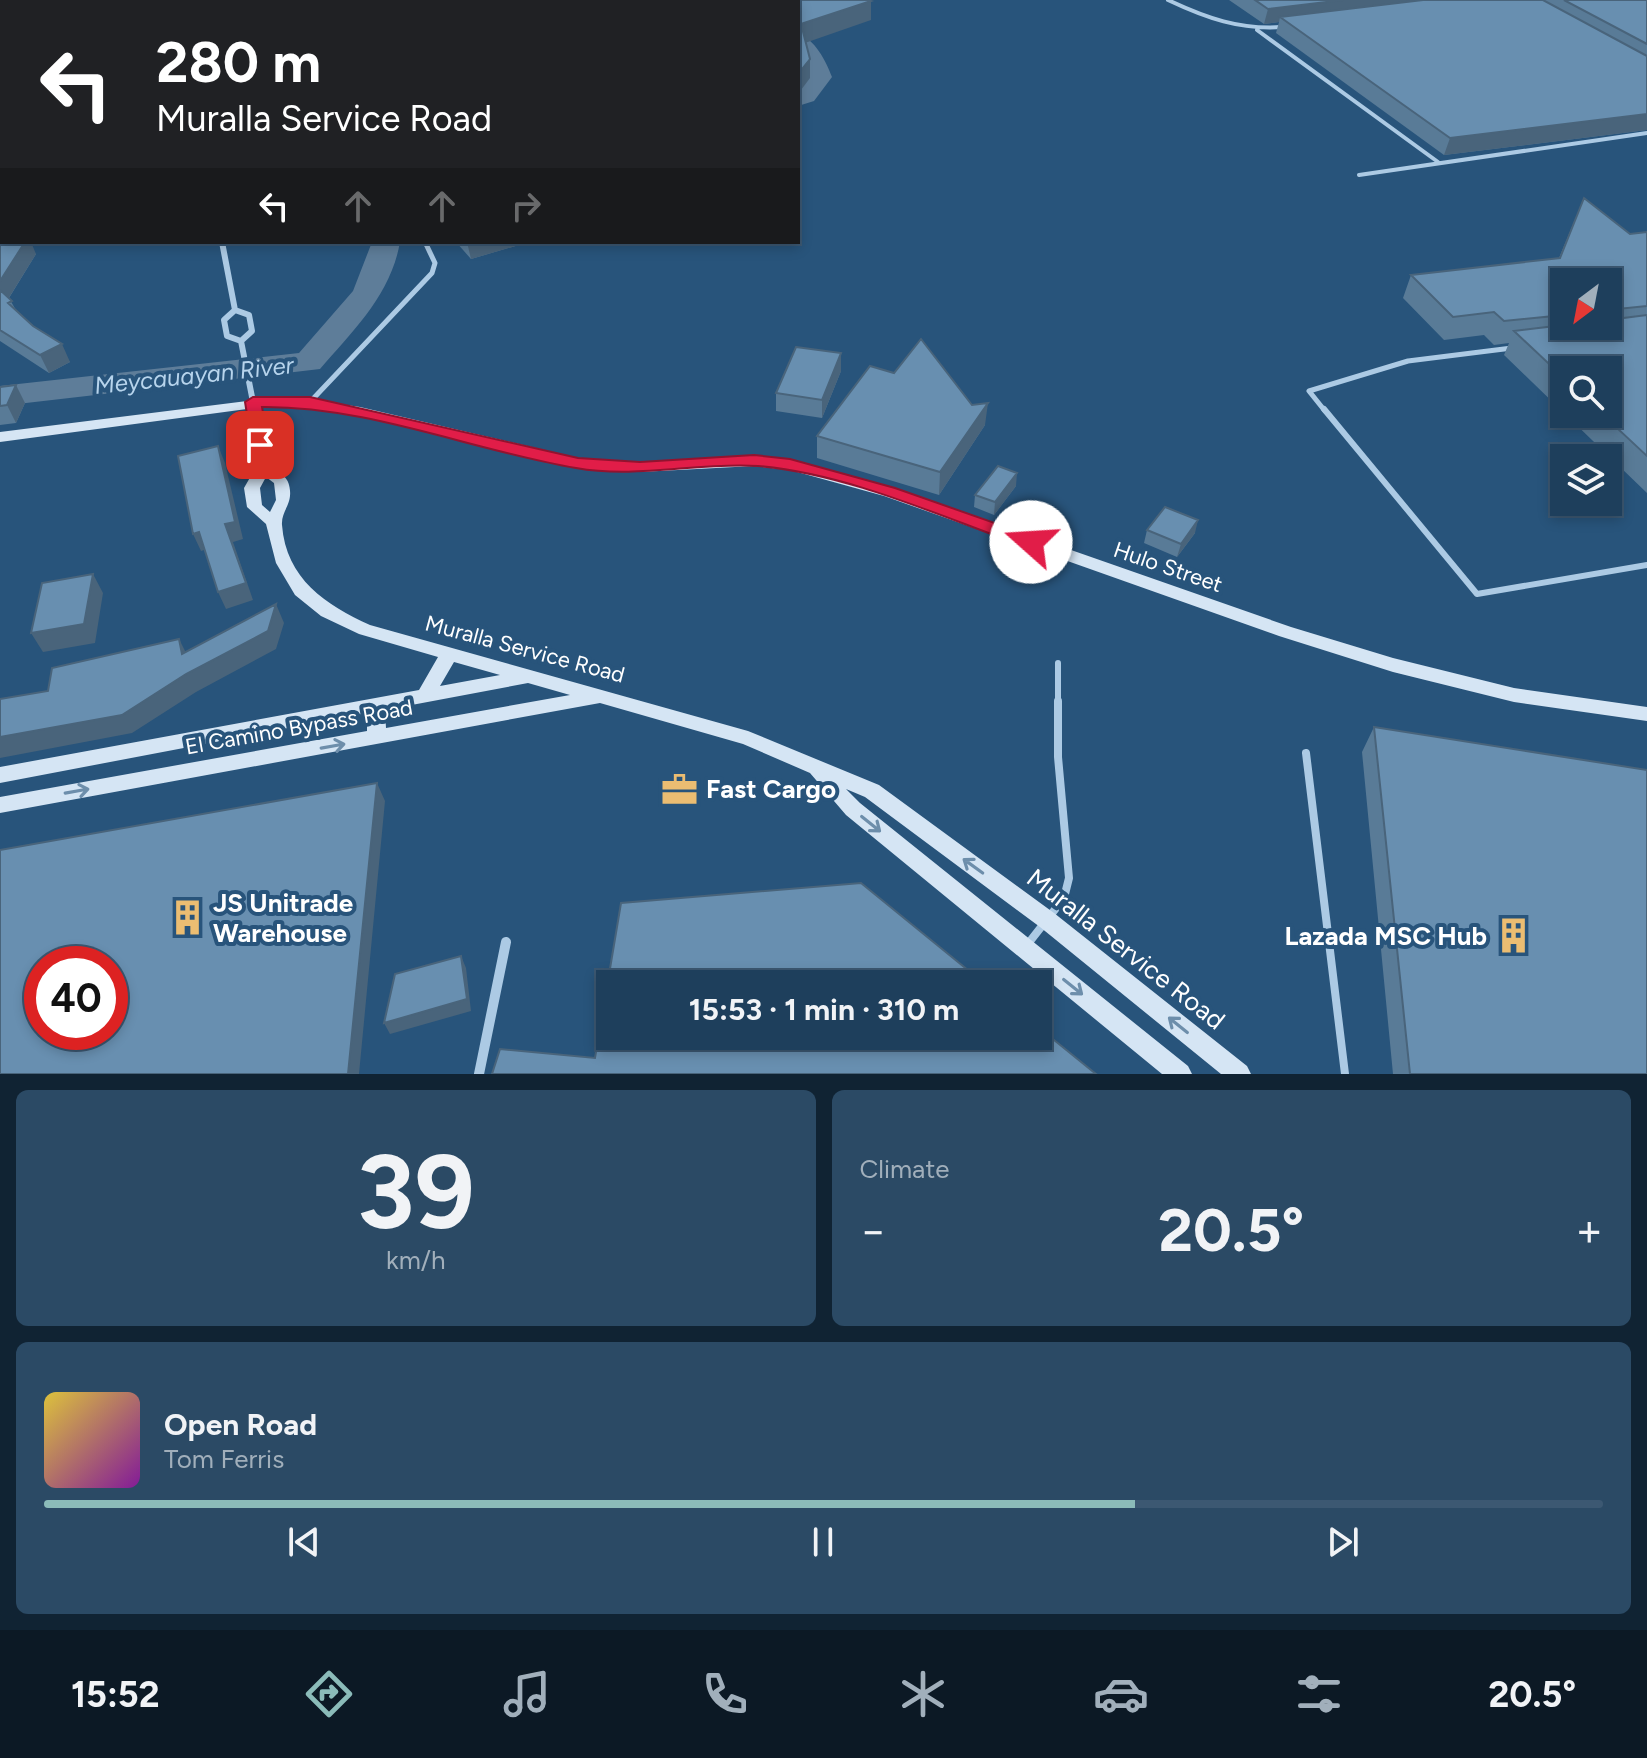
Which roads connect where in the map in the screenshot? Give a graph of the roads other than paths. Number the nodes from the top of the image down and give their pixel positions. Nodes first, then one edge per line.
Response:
1 (1168, 0) edge
2 (1288, 26) edge
3 (1257, 30) junction
4 (1647, 133) edge
5 (1438, 162) junction
6 (1359, 175) dead end
7 (222, 244) edge
8 (426, 244) edge
9 (235, 310) junction
10 (241, 341) junction
11 (1527, 346) edge
12 (253, 402) junction
13 (310, 402) junction
14 (0, 437) edge
15 (264, 467) junction
16 (273, 522) junction
17 (1647, 565) edge
18 (449, 654) junction
19 (1058, 663) dead end
20 (529, 676) junction
21 (606, 695) junction
22 (425, 696) junction
23 (376, 705) junction
24 (1647, 714) edge
25 (377, 738) junction
26 (1306, 753) dead end
27 (816, 769) junction
28 (0, 775) edge
29 (0, 805) edge
30 (1047, 920) junction
31 (506, 942) dead end
32 (1025, 948) junction
33 (479, 1074) edge
34 (1180, 1074) edge
35 (1239, 1074) edge
36 (1345, 1074) edge

1 - 3 lane
2 - 3 lane
3 - 5 lane
4 - 5 lane
5 - 6 lane
7 - 9 street
8 - 13 lane
9 - 10 street
9 - 10 street
10 - 12 street
11 - 17 lane
12 - 13 street, Hulo Street
12 - 14 street, Hulo Street
12 - 15 street, Muralla Service Road
13 - 24 street, Hulo Street
15 - 16 street, Muralla Service Road
15 - 16 street, Muralla Service Road
16 - 18 street, Muralla Service Road
18 - 20 street, Muralla Service Road
18 - 22 street
19 - 30 lane
20 - 21 street, Muralla Service Road
20 - 22 street, El Camino Bypass Road
21 - 25 street, El Camino Bypass Road
21 - 27 street, Muralla Service Road
22 - 23 street, El Camino Bypass Road
23 - 25 street
23 - 28 street, El Camino Bypass Road
29 -> 25 street, El Camino Bypass Road
26 - 36 lane
30 -> 27 street, Muralla Service Road
27 -> 32 street, Muralla Service Road
30 - 32 lane
35 -> 30 street, Muralla Service Road
31 - 33 street
32 -> 34 street, Muralla Service Road

